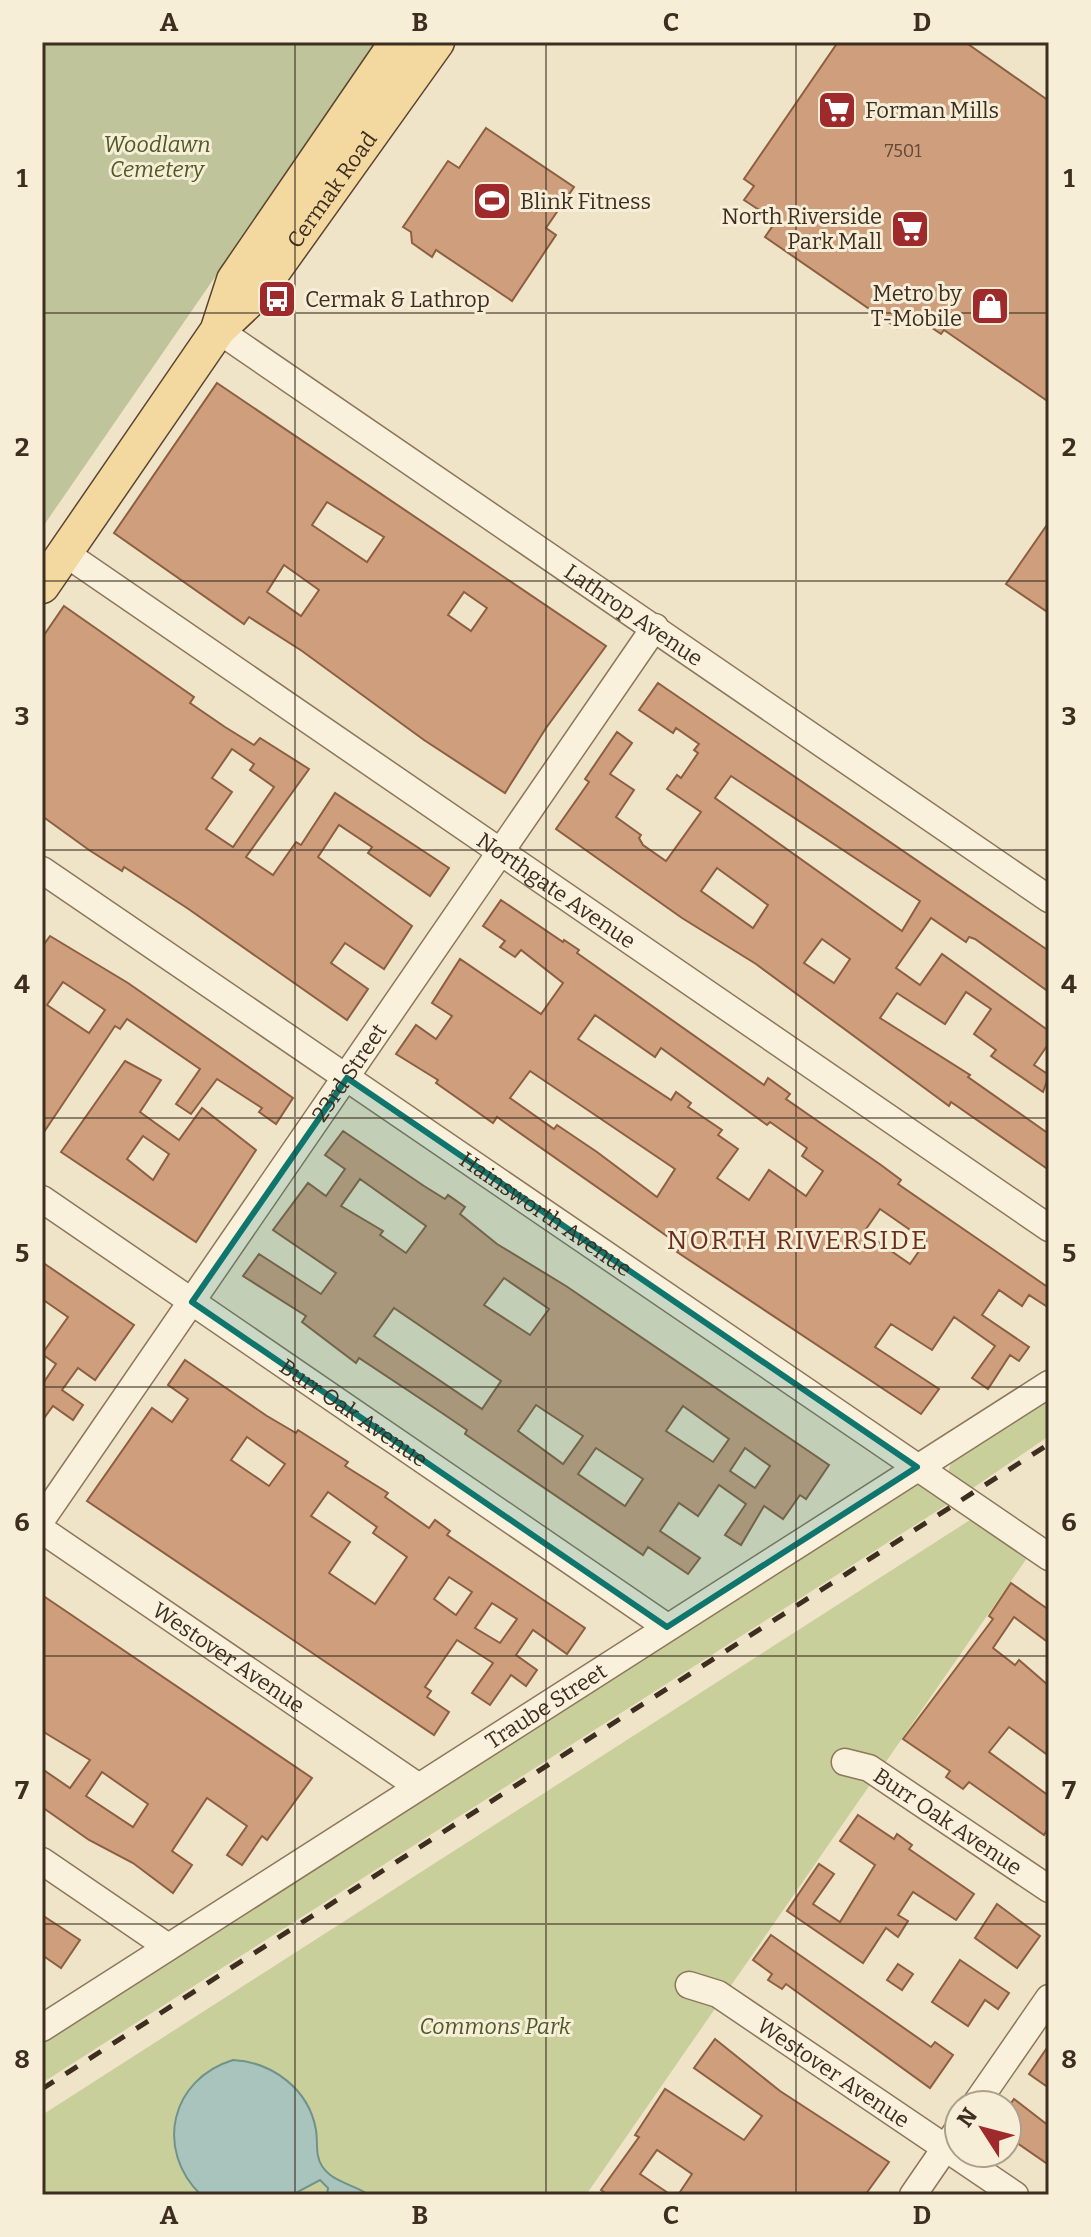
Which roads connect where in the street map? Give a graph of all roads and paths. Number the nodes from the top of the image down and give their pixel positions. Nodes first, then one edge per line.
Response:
1 (397, 42) edge
2 (437, 42) edge
3 (218, 330) junction
4 (65, 553) junction
5 (42, 586) edge
6 (655, 627) junction
7 (501, 851) junction
8 (42, 870) edge
9 (1049, 899) edge
10 (347, 1078) junction
11 (42, 1199) edge
12 (1049, 1228) edge
13 (192, 1302) junction
14 (1049, 1384) edge
15 (917, 1467) junction
16 (42, 1519) edge
17 (42, 1530) edge
18 (1049, 1557) edge
19 (667, 1627) junction
20 (845, 1762) dead end
21 (416, 1785) junction
22 (42, 1861) edge
23 (1049, 1889) edge
24 (168, 1947) junction
25 (689, 1985) dead end
26 (1049, 1998) edge
27 (42, 2028) edge
28 (986, 2089) edge
29 (943, 2132) edge
30 (943, 2151) edge
31 (986, 2169) edge
32 (913, 2195) edge
33 (1015, 2195) edge

1 - 3 main road, Cermak Road
2 - 3 main road, Cermak Road
3 - 4 main road, Cermak Road
3 - 6 street, Lathrop Avenue
4 - 5 main road, Cermak Road
4 - 7 street, Northgate Avenue
6 - 7 street, 23rd Street
6 - 9 street, Lathrop Avenue
7 - 10 street, 23rd Street
7 - 12 street, Northgate Avenue
8 - 10 street, Hainsworth Avenue
10 - 13 street, 23rd Street
10 - 15 street, Hainsworth Avenue
11 - 13 street, Burr Oak Avenue
13 - 16 street, 23rd Street
13 - 19 street, Burr Oak Avenue
14 - 15 street, Traube Street
15 - 18 street, Hainsworth Avenue
15 - 19 street, Traube Street
17 - 21 street, Westover Avenue
19 - 21 street, Traube Street
20 - 23 street, Burr Oak Avenue
21 - 24 street, Traube Street
22 - 24 street
24 - 27 street, Traube Street
25 - 29 street, Westover Avenue
26 - 28 street
30 - 32 street
31 - 33 street, Westover Avenue

